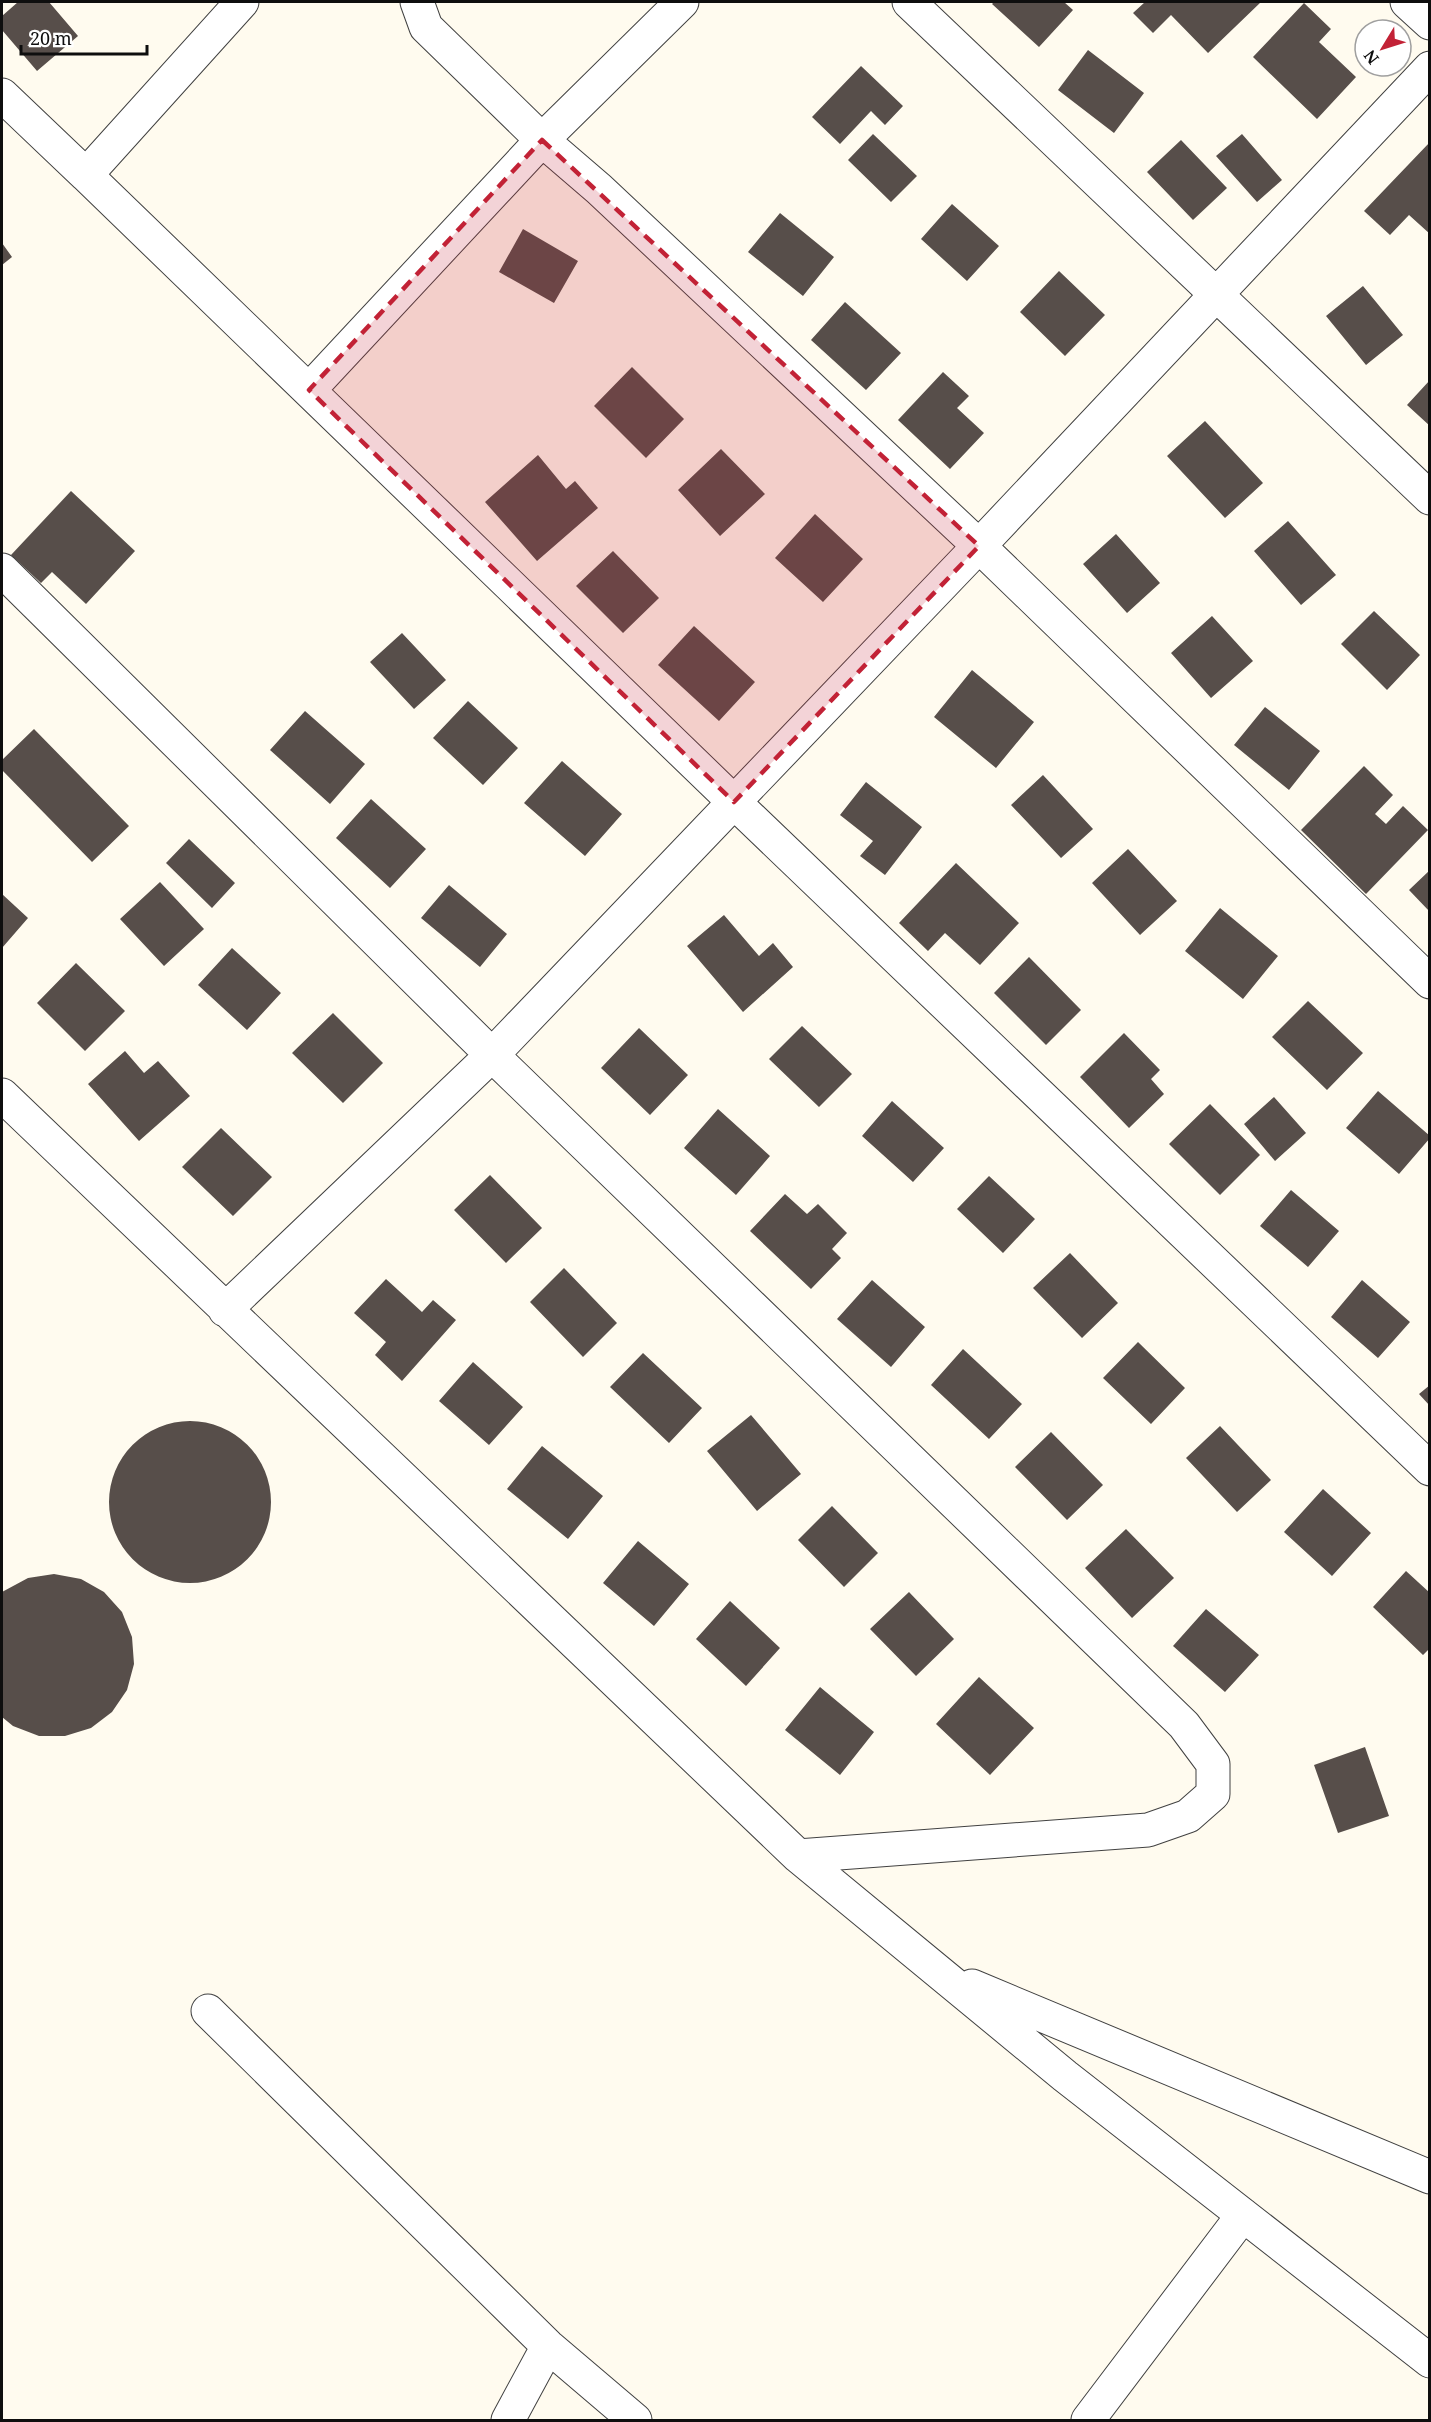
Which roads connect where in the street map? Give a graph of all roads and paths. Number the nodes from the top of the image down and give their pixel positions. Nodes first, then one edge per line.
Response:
1 (242, 2) edge
2 (417, 2) edge
3 (682, 2) edge
4 (909, 2) edge
5 (1407, 2) edge
6 (1430, 23) edge
7 (1430, 68) edge
8 (2, 95) edge
9 (542, 140) junction
10 (86, 175) junction
11 (1214, 294) junction
12 (309, 390) junction
13 (1430, 498) edge
14 (979, 546) junction
15 (2, 570) edge
16 (734, 802) junction
17 (1430, 982) edge
18 (492, 1055) junction
19 (2, 1095) edge
20 (225, 1310) junction
21 (1430, 1469) edge
22 (798, 1856) junction
23 (941, 1974) junction
24 (208, 2011) dead end
25 (1430, 2177) edge
26 (1243, 2215) junction
27 (548, 2346) junction
28 (1430, 2361) edge
29 (508, 2421) edge
30 (635, 2421) edge
31 (1088, 2421) edge

1 - 10 street
2 - 9 street
3 - 9 street
4 - 11 street
5 - 6 street
7 - 11 street
8 - 10 street
9 - 12 street
9 - 14 street
10 - 12 street
11 - 13 street
11 - 14 street
12 - 16 street
14 - 16 street
14 - 17 street
15 - 18 street
16 - 18 street
16 - 21 street
18 - 20 street
18 - 22 street
19 - 20 street
20 - 22 street
22 - 23 street
23 - 25 street
23 - 26 street
24 - 27 street
26 - 28 street
26 - 31 street
27 - 29 street
27 - 30 street

